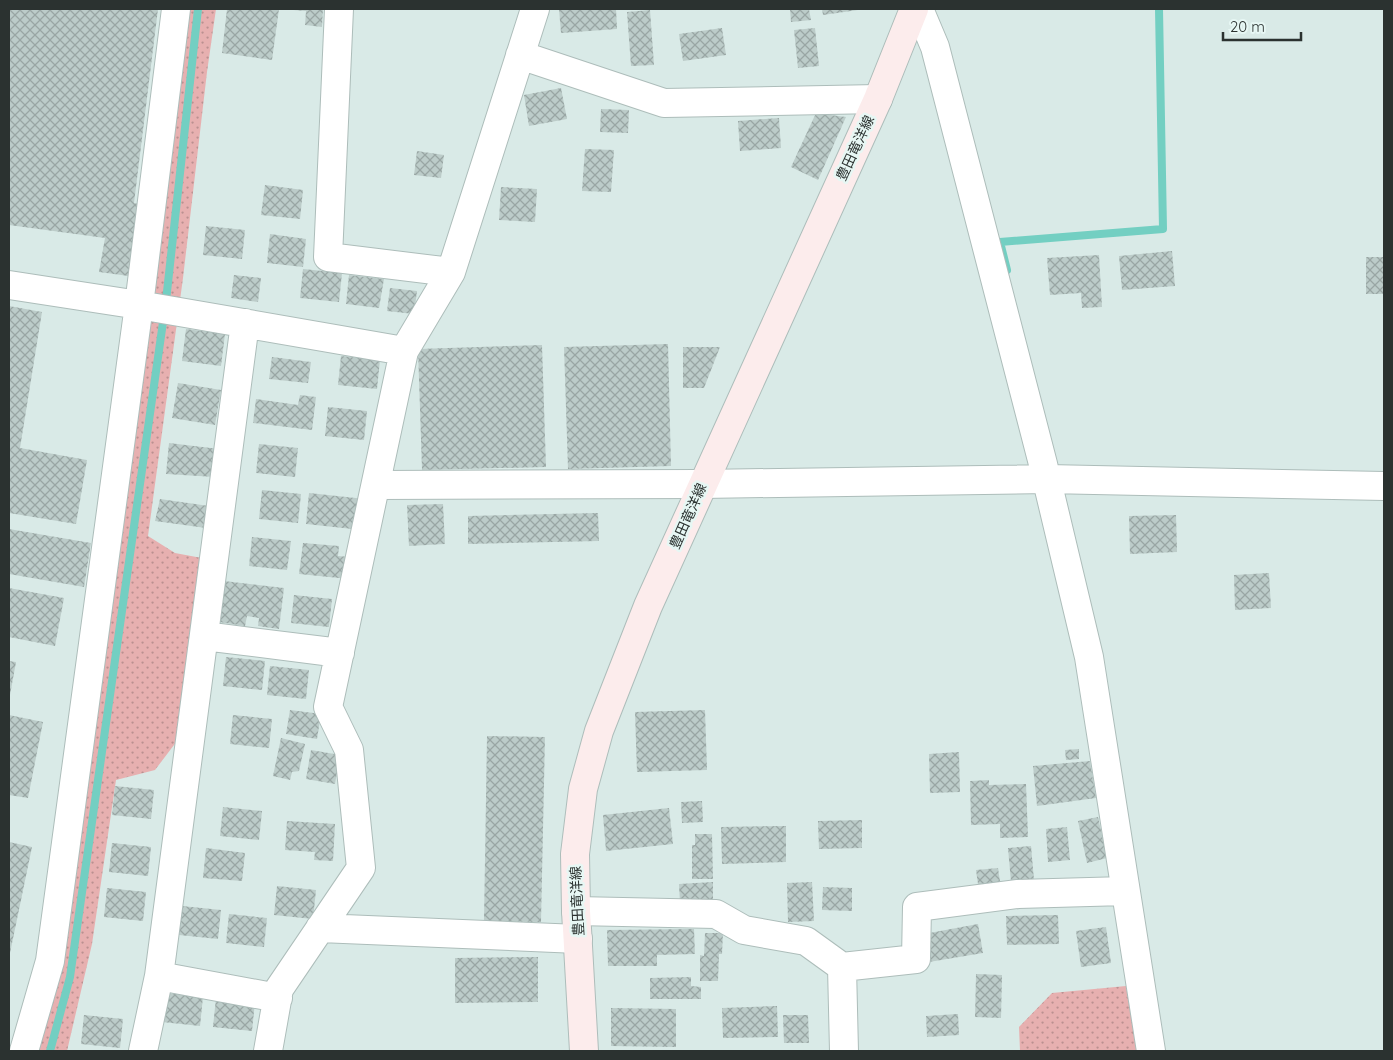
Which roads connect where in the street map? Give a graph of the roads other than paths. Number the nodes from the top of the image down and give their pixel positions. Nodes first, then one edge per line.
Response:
1 (176, 9) edge
2 (339, 9) edge
3 (535, 9) edge
4 (914, 9) edge
5 (919, 9) edge
6 (520, 55) junction
7 (878, 99) junction
8 (451, 272) junction
9 (9, 285) edge
10 (138, 304) junction
11 (245, 323) junction
12 (404, 351) junction
13 (1047, 479) junction
14 (376, 484) junction
15 (702, 484) junction
16 (1384, 486) edge
17 (204, 636) junction
18 (340, 653) junction
19 (1125, 891) junction
20 (576, 911) junction
21 (320, 928) junction
22 (578, 939) junction
23 (842, 967) junction
24 (160, 976) junction
25 (278, 998) junction
26 (24, 1051) edge
27 (143, 1051) edge
28 (268, 1051) edge
29 (584, 1051) edge
30 (844, 1051) edge
31 (1151, 1051) edge

1 - 10 street
2 - 8 street
3 - 6 street
4 - 7 main road, 豊田竜洋線
5 - 13 street
6 - 7 street
6 - 8 street
7 - 15 main road, 豊田竜洋線
8 - 12 street
9 - 10 street
10 - 11 street
10 - 26 street
11 - 12 street
11 - 17 street
12 - 14 street
13 - 15 street
13 - 16 street
13 - 19 street
14 - 15 street
14 - 18 street
15 - 20 main road, 豊田竜洋線
17 - 18 street
17 - 24 street
18 - 21 street
19 - 23 street
19 - 31 street
20 - 22 main road, 豊田竜洋線
20 - 23 street
21 - 22 street
21 - 25 street
22 - 29 main road, 豊田竜洋線
23 - 30 street
24 - 25 street
24 - 27 street
25 - 28 street

